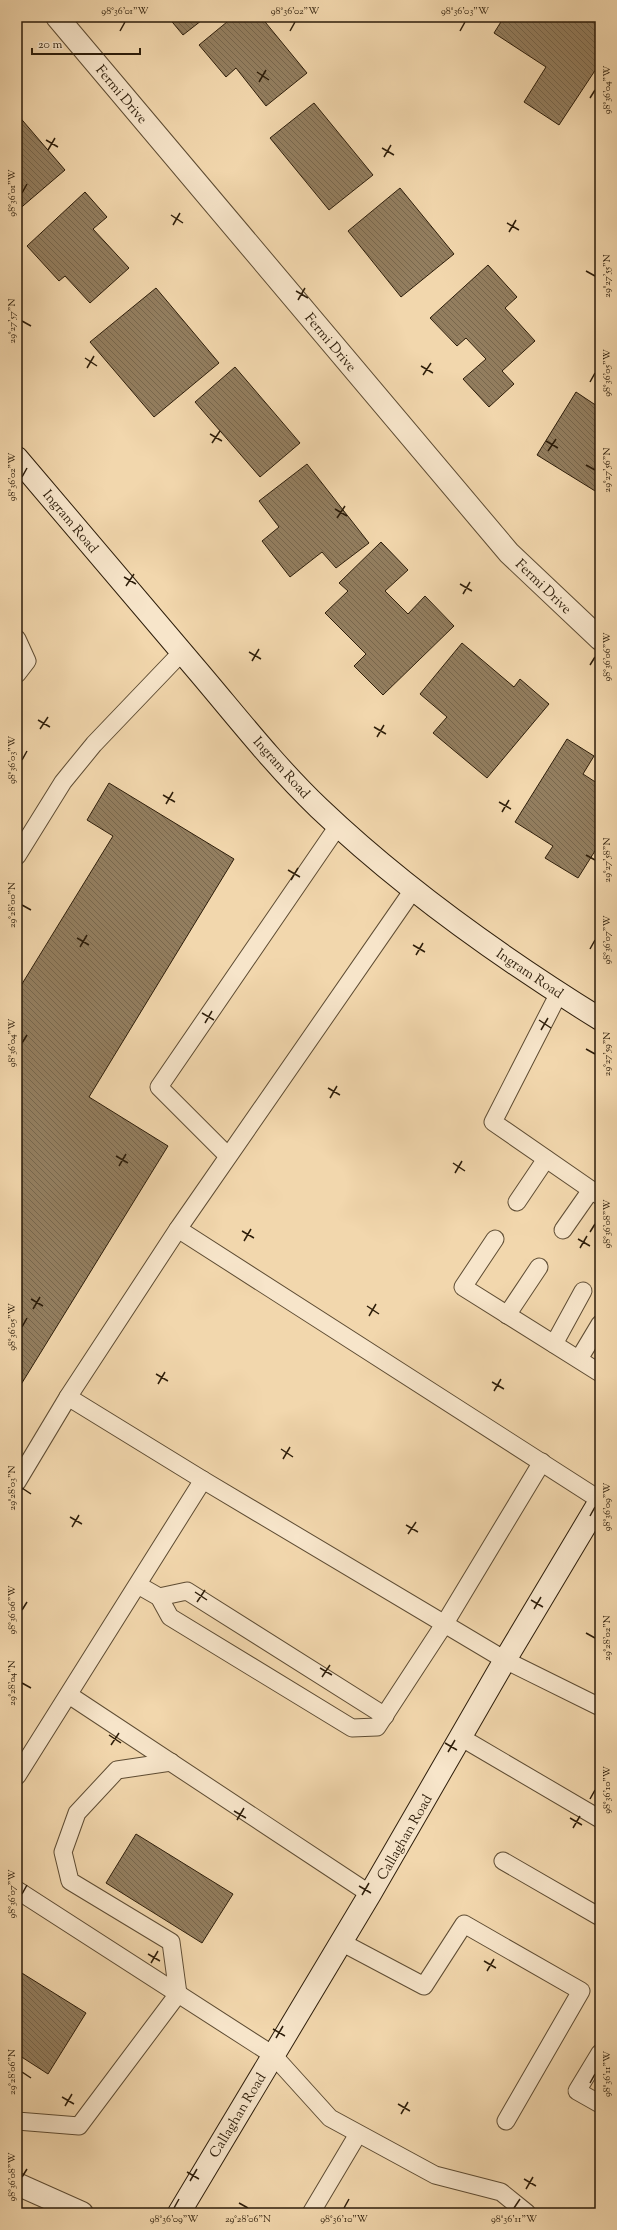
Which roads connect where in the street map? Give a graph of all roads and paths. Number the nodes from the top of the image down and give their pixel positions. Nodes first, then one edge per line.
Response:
1 (57, 17) edge
2 (17, 458) edge
3 (17, 639) edge
4 (600, 639) edge
5 (182, 652) junction
6 (17, 674) edge
7 (338, 826) junction
8 (17, 856) edge
9 (413, 890) junction
10 (558, 993) junction
11 (600, 1019) edge
12 (228, 1156) junction
13 (546, 1159) junction
14 (596, 1193) edge
15 (517, 1202) dead end
16 (178, 1229) junction
17 (563, 1230) dead end
18 (495, 1239) dead end
19 (539, 1267) dead end
20 (583, 1290) dead end
21 (508, 1315) junction
22 (600, 1324) edge
23 (554, 1344) junction
24 (579, 1359) junction
25 (600, 1373) edge
26 (68, 1397) junction
27 (542, 1462) junction
28 (203, 1480) junction
29 (17, 1482) edge
30 (600, 1500) edge
31 (138, 1585) junction
32 (159, 1597) junction
33 (445, 1623) junction
34 (505, 1660) junction
35 (69, 1696) junction
36 (600, 1707) edge
37 (385, 1716) junction
38 (462, 1738) junction
39 (171, 1762) junction
40 (17, 1776) edge
41 (600, 1819) edge
42 (503, 1861) dead end
43 (17, 1890) edge
44 (370, 1894) junction
45 (600, 1917) edge
46 (341, 1942) junction
47 (178, 1994) junction
48 (600, 2053) edge
49 (273, 2055) junction
50 (600, 2104) edge
51 (17, 2121) edge
52 (506, 2121) dead end
53 (358, 2134) junction
54 (17, 2184) edge
55 (82, 2213) edge
56 (179, 2213) edge
57 (311, 2213) edge
58 (526, 2213) edge

1 - 4 street, Fermi Drive
2 - 5 street, Ingram Road
3 - 6 lane
5 - 7 street, Ingram Road
5 - 8 lane
7 - 9 street, Ingram Road
7 - 12 lane
9 - 10 street, Ingram Road
9 - 12 lane
10 - 11 street, Ingram Road
10 - 13 lane
12 - 16 lane
13 - 14 lane
13 - 15 lane
14 - 17 lane
16 - 26 lane
16 - 27 lane
18 - 21 lane
19 - 21 lane
20 - 23 lane
21 - 23 lane
22 - 24 lane
23 - 24 lane
24 - 25 lane
26 - 28 lane
26 - 29 lane
27 - 30 lane
27 - 33 lane
28 - 31 lane
28 - 33 lane
30 - 34 street, Callaghan Road
31 - 32 lane
31 - 35 lane
32 - 37 lane
32 - 37 lane
33 - 34 lane
33 - 37 lane
34 - 36 lane
34 - 38 street, Callaghan Road
35 - 39 lane
35 - 40 lane
38 - 41 lane
38 - 44 street, Callaghan Road
39 - 44 lane
39 - 47 lane
42 - 45 lane
43 - 47 lane
44 - 46 street, Callaghan Road
46 - 49 street, Callaghan Road
46 - 52 lane
47 - 49 lane
47 - 51 lane
48 - 50 lane
49 - 53 lane
49 - 56 street, Callaghan Road
53 - 57 lane
53 - 58 lane
54 - 55 street

